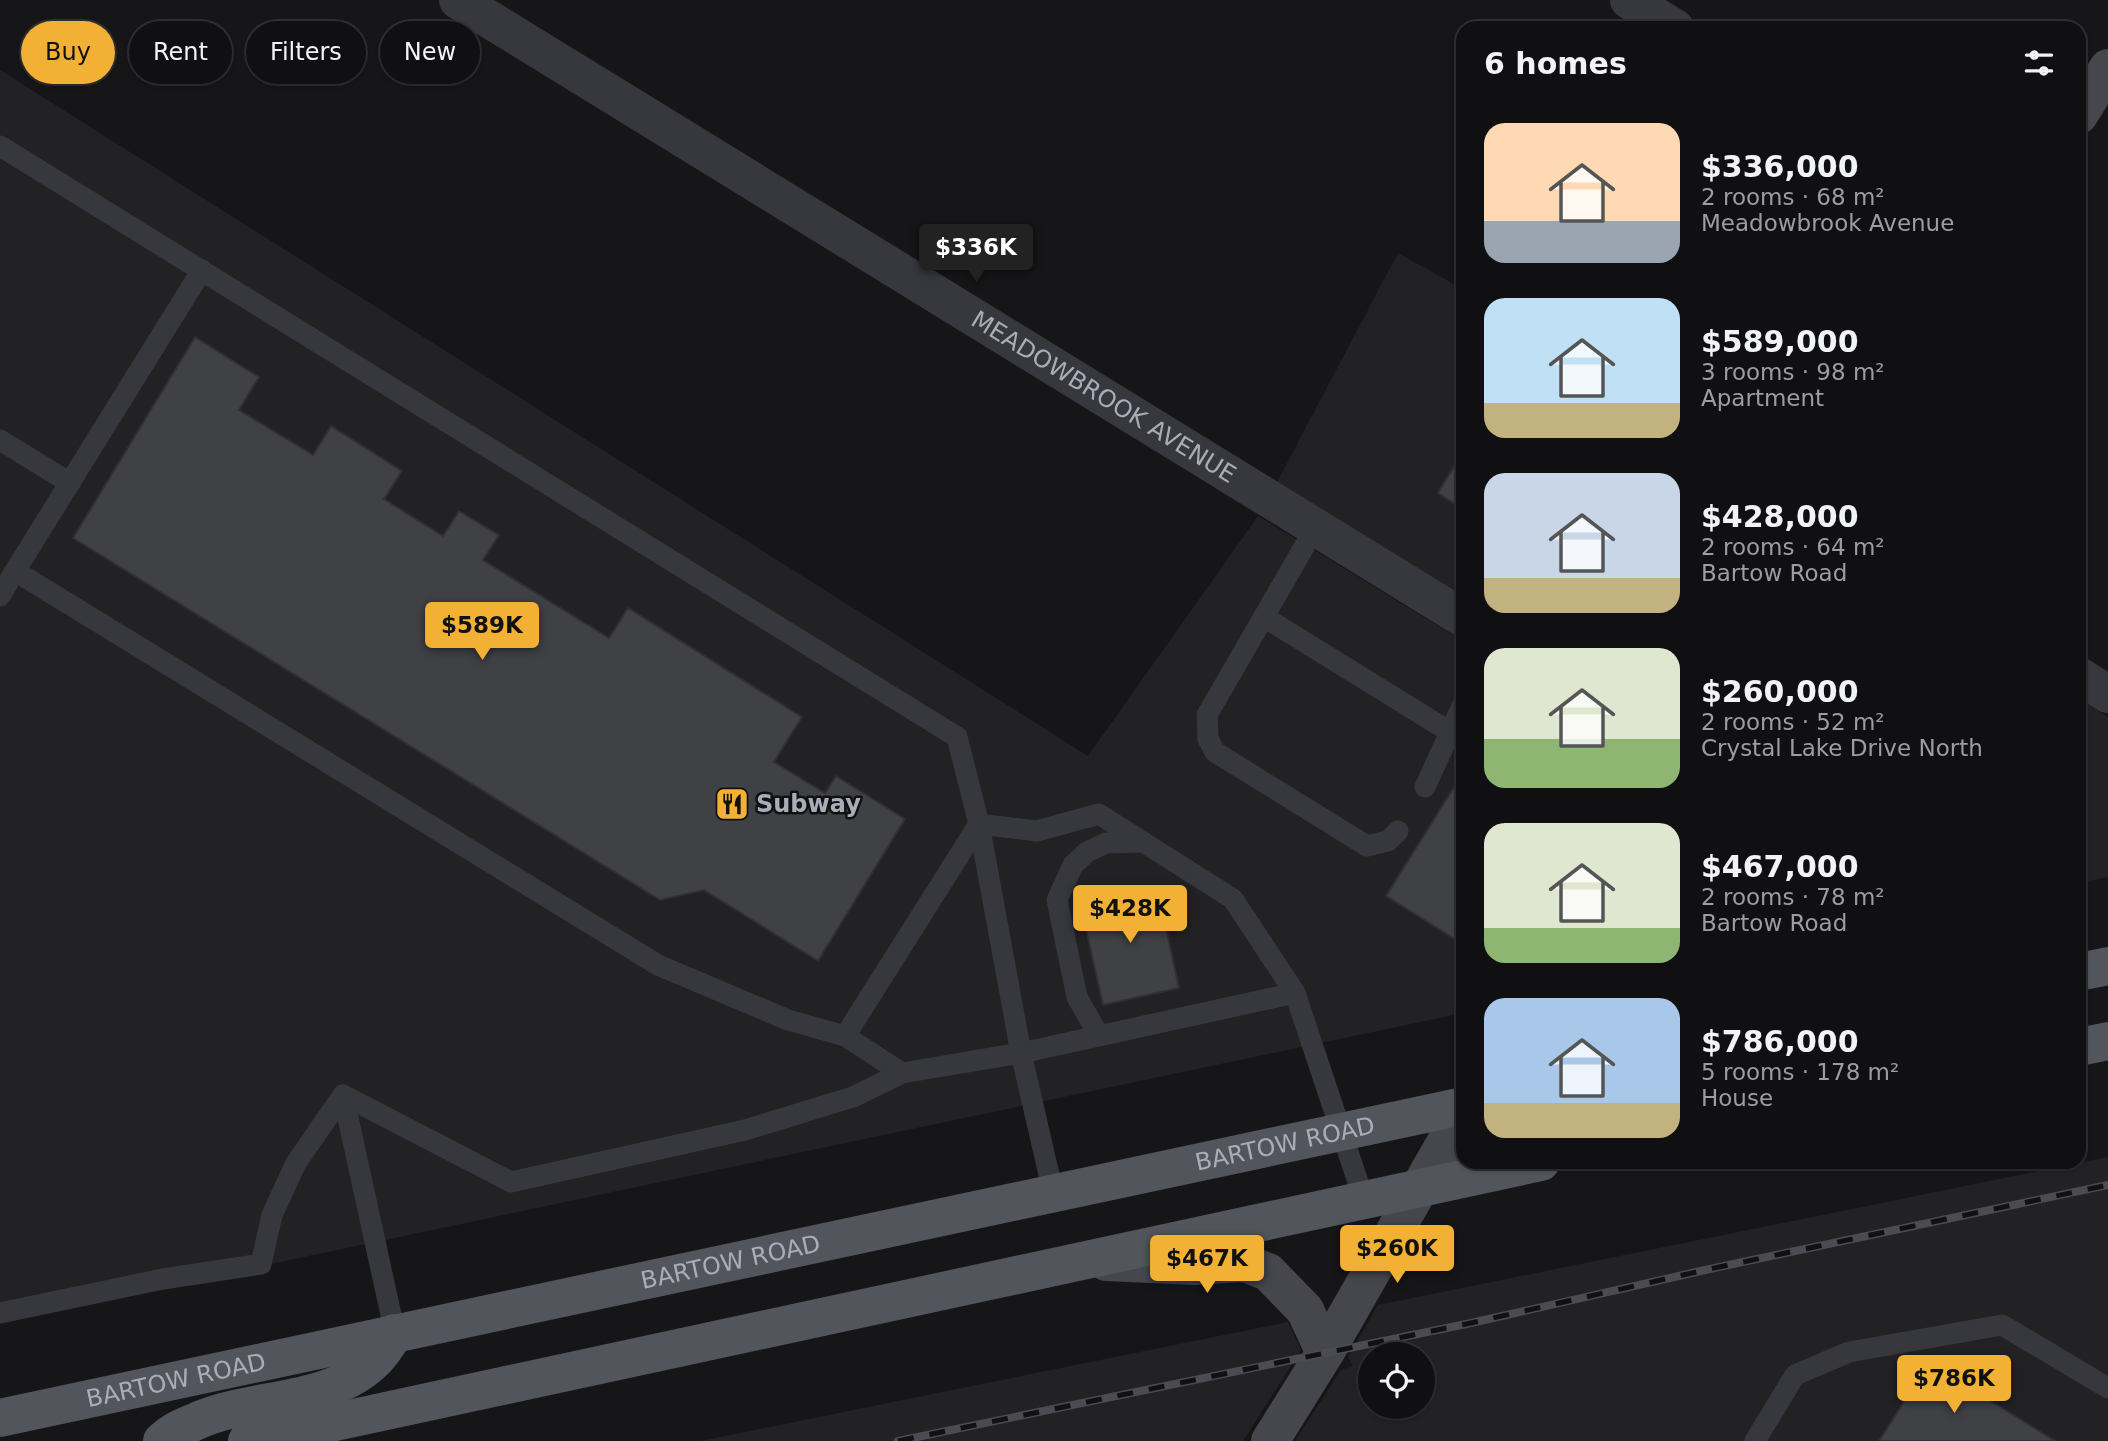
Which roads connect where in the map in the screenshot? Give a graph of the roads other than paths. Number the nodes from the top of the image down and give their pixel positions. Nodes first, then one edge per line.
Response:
1 (458, 0) edge
2 (1629, 0) edge
3 (1664, 21) edge
4 (2108, 68) edge
5 (2086, 104) edge
6 (0, 146) edge
7 (202, 270) junction
8 (0, 440) edge
9 (70, 483) junction
10 (1315, 528) junction
11 (15, 571) junction
12 (0, 596) edge
13 (1456, 614) edge
14 (1264, 617) junction
15 (2086, 680) edge
16 (2108, 694) edge
17 (1456, 719) edge
18 (1450, 732) junction
19 (1425, 787) dead end
20 (979, 824) junction
21 (1398, 831) dead end
22 (1143, 842) junction
23 (2108, 965) edge
24 (2086, 970) edge
25 (1295, 993) junction
26 (1099, 1035) junction
27 (845, 1036) junction
28 (2108, 1041) edge
29 (2086, 1046) edge
30 (1021, 1053) junction
31 (902, 1073) junction
32 (344, 1095) junction
33 (1456, 1107) edge
34 (1456, 1124) edge
35 (1341, 1132) junction
36 (1508, 1169) edge
37 (1419, 1188) junction
38 (1053, 1192) junction
39 (1364, 1200) junction
40 (1079, 1261) junction
41 (0, 1313) edge
42 (395, 1333) junction
43 (1325, 1353) junction
44 (2108, 1388) edge
45 (0, 1418) edge
46 (162, 1441) edge
47 (247, 1441) edge
48 (1270, 1441) edge
49 (1755, 1441) edge

1 - 10 street, MEADOWBROOK AVENUE
2 - 3 street
4 - 5 street
6 - 7 lane
7 - 9 lane
7 - 20 lane
8 - 9 lane
9 - 11 lane
10 - 13 street, MEADOWBROOK AVENUE
10 - 14 lane
11 - 12 lane
11 - 27 lane
14 - 18 lane
14 - 21 lane
15 - 16 street
17 - 18 lane
18 - 19 lane
20 - 22 lane
20 - 27 lane
20 - 30 lane
22 - 25 lane
22 - 26 lane
23 - 24 main road
25 - 26 lane
25 - 35 lane
26 - 30 lane
27 - 31 lane
28 - 29 main road
30 - 31 lane
30 - 38 lane
31 - 32 lane
32 - 41 lane
32 - 42 lane
33 - 35 main road, BARTOW ROAD
34 - 37 street
35 - 38 main road, BARTOW ROAD
35 - 39 lane
36 - 37 main road
37 - 39 main road
37 - 43 street
38 - 42 main road, BARTOW ROAD
39 - 40 main road
40 - 43 street
40 - 47 main road
42 - 45 main road, BARTOW ROAD
42 - 46 main road
43 - 48 street
44 - 49 lane

